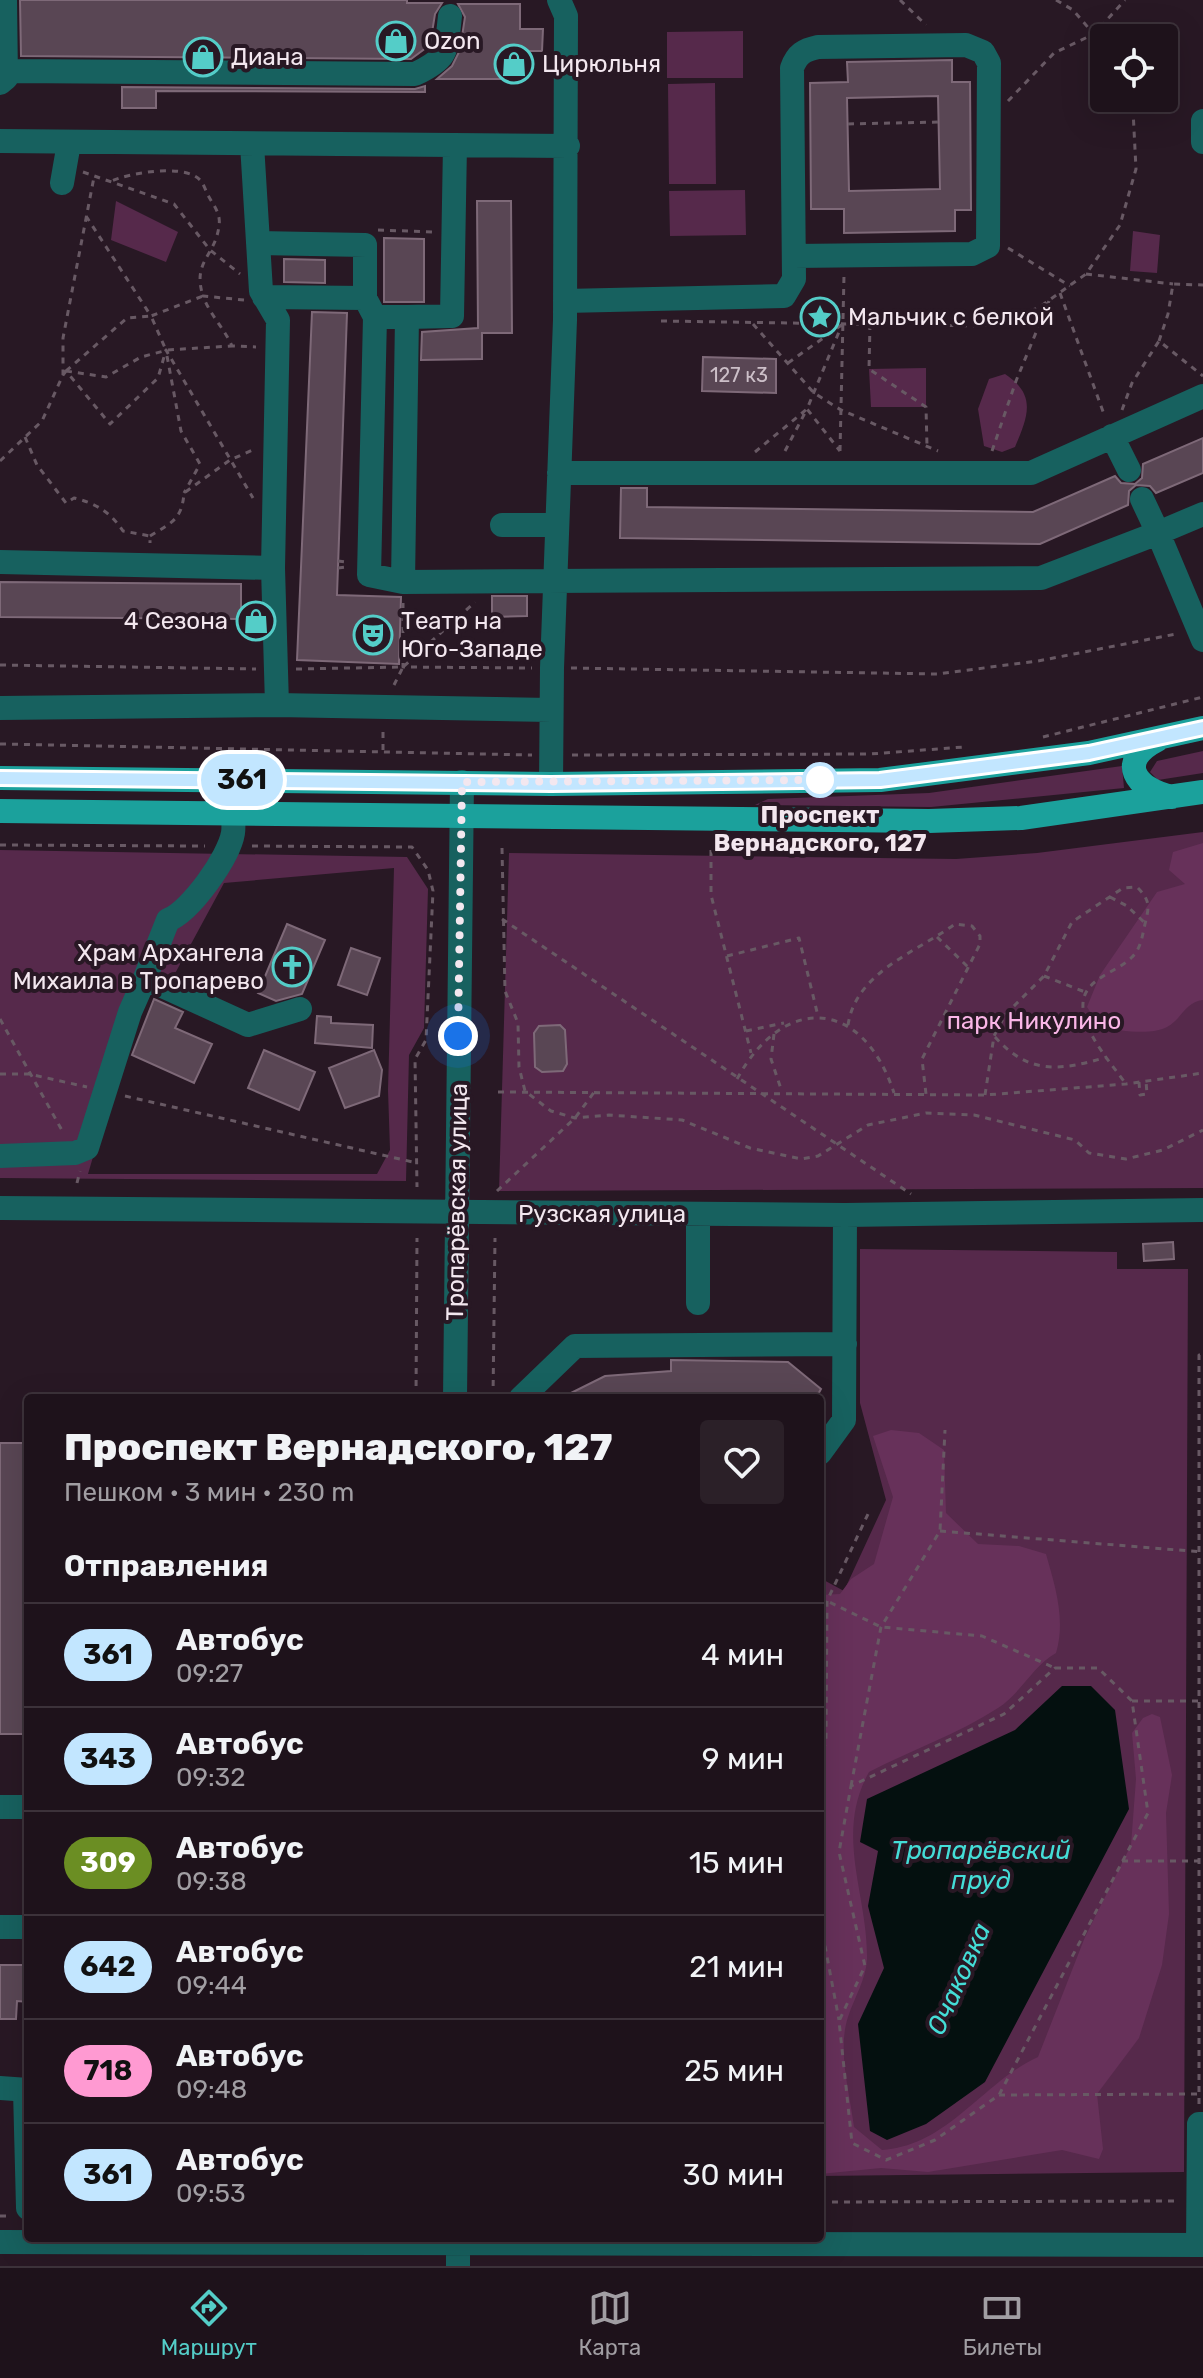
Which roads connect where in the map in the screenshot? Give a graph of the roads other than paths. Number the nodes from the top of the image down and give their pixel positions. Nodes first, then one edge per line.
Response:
1 (5, 0) edge
2 (559, 0) edge
3 (450, 16) dead end
4 (3, 81) edge
5 (1203, 121) edge
6 (1, 142) edge
7 (1203, 142) edge
8 (252, 144) junction
9 (455, 145) junction
10 (568, 146) junction
11 (258, 243) junction
12 (794, 256) junction
13 (264, 297) junction
14 (565, 301) junction
15 (370, 308) junction
16 (407, 317) junction
17 (1203, 396) edge
18 (1112, 436) junction
19 (1129, 470) dead end
20 (559, 473) junction
21 (1142, 499) dead end
22 (1203, 514) edge
23 (502, 525) dead end
24 (557, 525) junction
25 (1158, 533) junction
26 (0, 562) edge
27 (273, 568) junction
28 (554, 579) junction
29 (403, 582) junction
30 (1201, 634) edge
31 (277, 705) junction
32 (0, 708) edge
33 (551, 710) junction
34 (1203, 728) edge
35 (1163, 737) junction
36 (0, 778) edge
37 (462, 782) junction
38 (551, 784) junction
39 (1203, 792) edge
40 (1175, 797) junction
41 (0, 811) edge
42 (233, 813) junction
43 (461, 815) junction
44 (145, 978) junction
45 (300, 1009) dead end
46 (0, 1156) edge
47 (0, 1208) edge
48 (1203, 1210) edge
49 (457, 1214) junction
50 (698, 1215) junction
51 (845, 1215) junction
52 (698, 1303) dead end
53 (845, 1344) junction
54 (455, 1394) edge
55 (525, 1394) edge
56 (824, 1448) edge
57 (0, 1807) edge
58 (24, 1807) edge
59 (0, 1927) edge
60 (24, 1927) edge
61 (0, 2088) edge
62 (24, 2090) edge
63 (1201, 2124) edge
64 (24, 2240) edge
65 (0, 2242) edge
66 (52, 2242) edge
67 (750, 2242) edge
68 (824, 2242) edge
69 (1200, 2245) edge
70 (458, 2249) edge
71 (187, 2254) edge
72 (649, 2255) edge

1 - 4 street
2 - 10 street
3 - 4 street
5 - 7 street
6 - 8 street
8 - 9 street
8 - 11 street
9 - 10 street
9 - 16 street
10 - 14 street
11 - 13 street
11 - 15 street
12 - 12 street
12 - 14 street
13 - 15 street
13 - 27 street
14 - 20 street
15 - 16 street
15 - 29 street
16 - 29 street
17 - 18 street
18 - 19 street
18 - 20 street
20 - 24 street
21 - 25 street
22 - 25 street
23 - 24 street
24 - 28 street
25 - 28 street
25 - 30 street
26 - 27 street
27 - 31 street
28 - 29 street
28 - 33 street
31 - 32 street
31 - 33 street
33 - 38 street
34 - 35 main road
35 - 38 main road
35 - 40 main road
36 - 37 main road
37 - 38 main road
37 - 43 street, Тропарёвская улица
39 - 40 main road
40 - 43 main road
41 - 42 main road
42 - 43 main road
42 - 44 street
43 - 49 street, Тропарёвская улица
44 - 45 street
44 - 46 street
47 - 49 street, Рузская улица
48 - 51 street, Рузская улица
49 - 50 street, Рузская улица
49 - 54 street, Тропарёвская улица
50 - 51 street, Рузская улица
50 - 52 street
51 - 53 street
53 - 55 street
53 - 56 street
57 - 58 street
59 - 60 street
61 - 62 street
63 - 69 street
64 - 65 street
66 - 71 street
67 - 72 street
68 - 69 street
70 - 71 street
70 - 72 street

